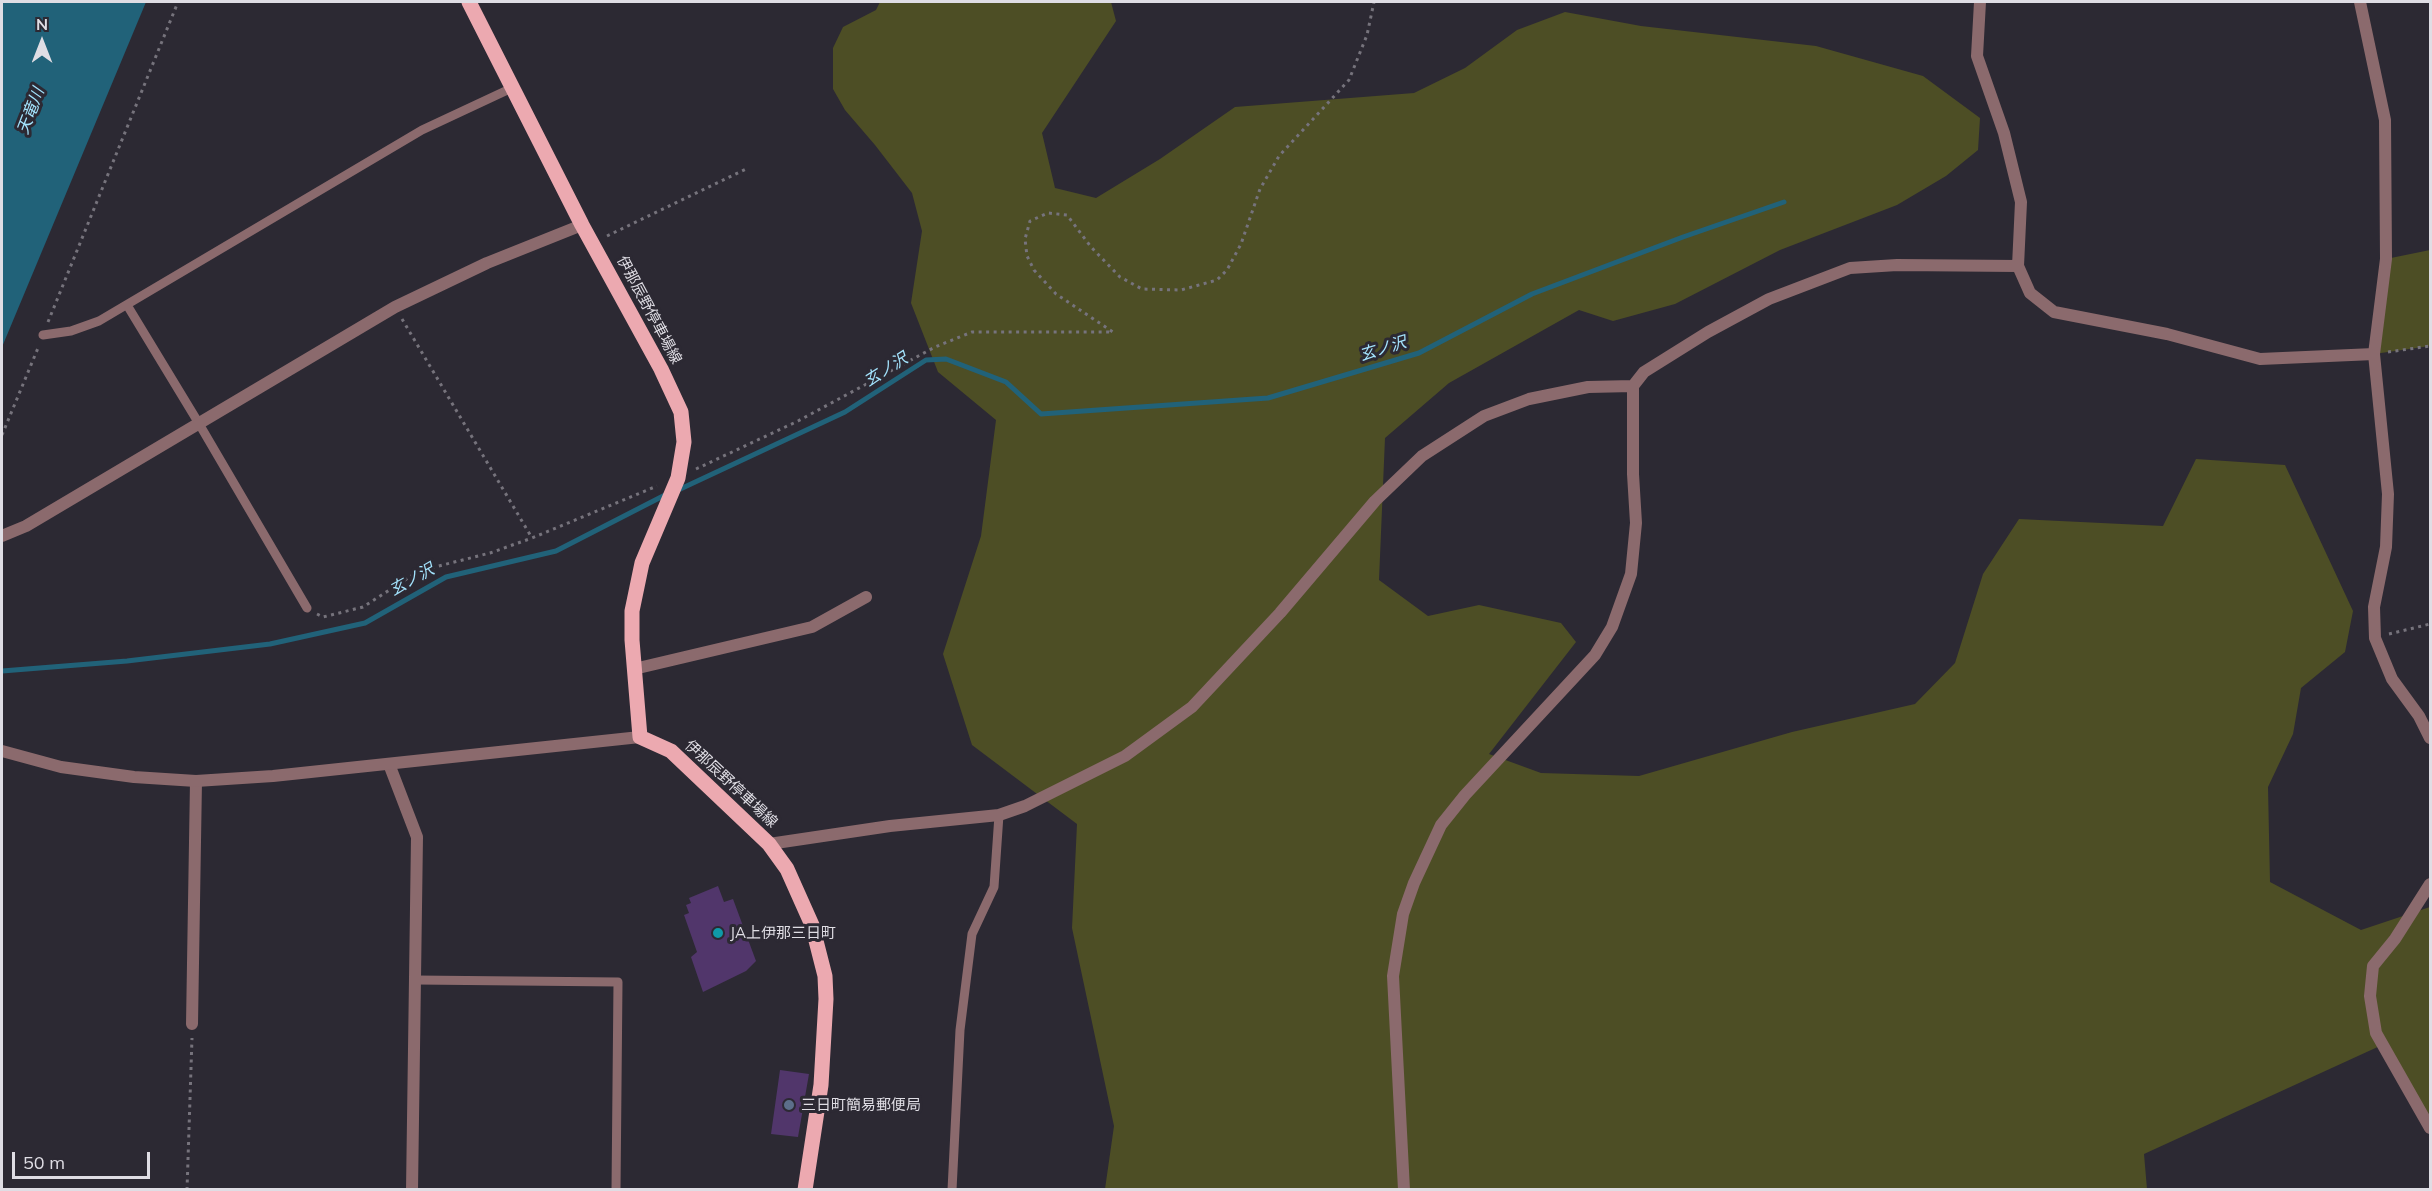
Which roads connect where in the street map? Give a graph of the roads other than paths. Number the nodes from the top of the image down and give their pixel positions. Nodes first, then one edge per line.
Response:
1 (469, 2) edge
2 (1980, 2) edge
3 (2360, 2) edge
4 (514, 87) junction
5 (582, 225) junction
6 (2018, 266) junction
7 (127, 305) junction
8 (43, 335) road end
9 (2374, 354) junction
10 (1633, 386) junction
11 (198, 422) junction
12 (2, 536) edge
13 (866, 597) dead end
14 (307, 608) road end
15 (634, 669) junction
16 (640, 737) junction
17 (2430, 738) edge
18 (2, 751) edge
19 (389, 764) junction
20 (196, 781) junction
21 (999, 815) junction
22 (769, 844) junction
23 (2430, 884) edge
24 (416, 980) junction
25 (192, 1024) road end
26 (2430, 1128) edge
27 (412, 1190) edge
28 (616, 1190) edge
29 (806, 1190) edge
30 (952, 1190) edge
31 (1404, 1190) edge

1 - 4 main road, 伊那辰野停車場線
2 - 6 street
3 - 9 street
4 - 5 main road, 伊那辰野停車場線
4 - 7 lane
5 - 11 street
5 - 15 main road, 伊那辰野停車場線
6 - 9 street
6 - 10 street
7 - 8 lane
7 - 11 lane
9 - 17 street
10 - 21 street
10 - 31 street
11 - 12 street
11 - 14 lane
13 - 15 street
15 - 16 main road, 伊那辰野停車場線
16 - 19 street
16 - 22 main road, 伊那辰野停車場線
18 - 20 street
19 - 20 street
19 - 24 street
20 - 25 street
21 - 22 street
21 - 30 lane
22 - 29 main road, 伊那辰野停車場線
23 - 26 street
24 - 27 street
24 - 28 lane

